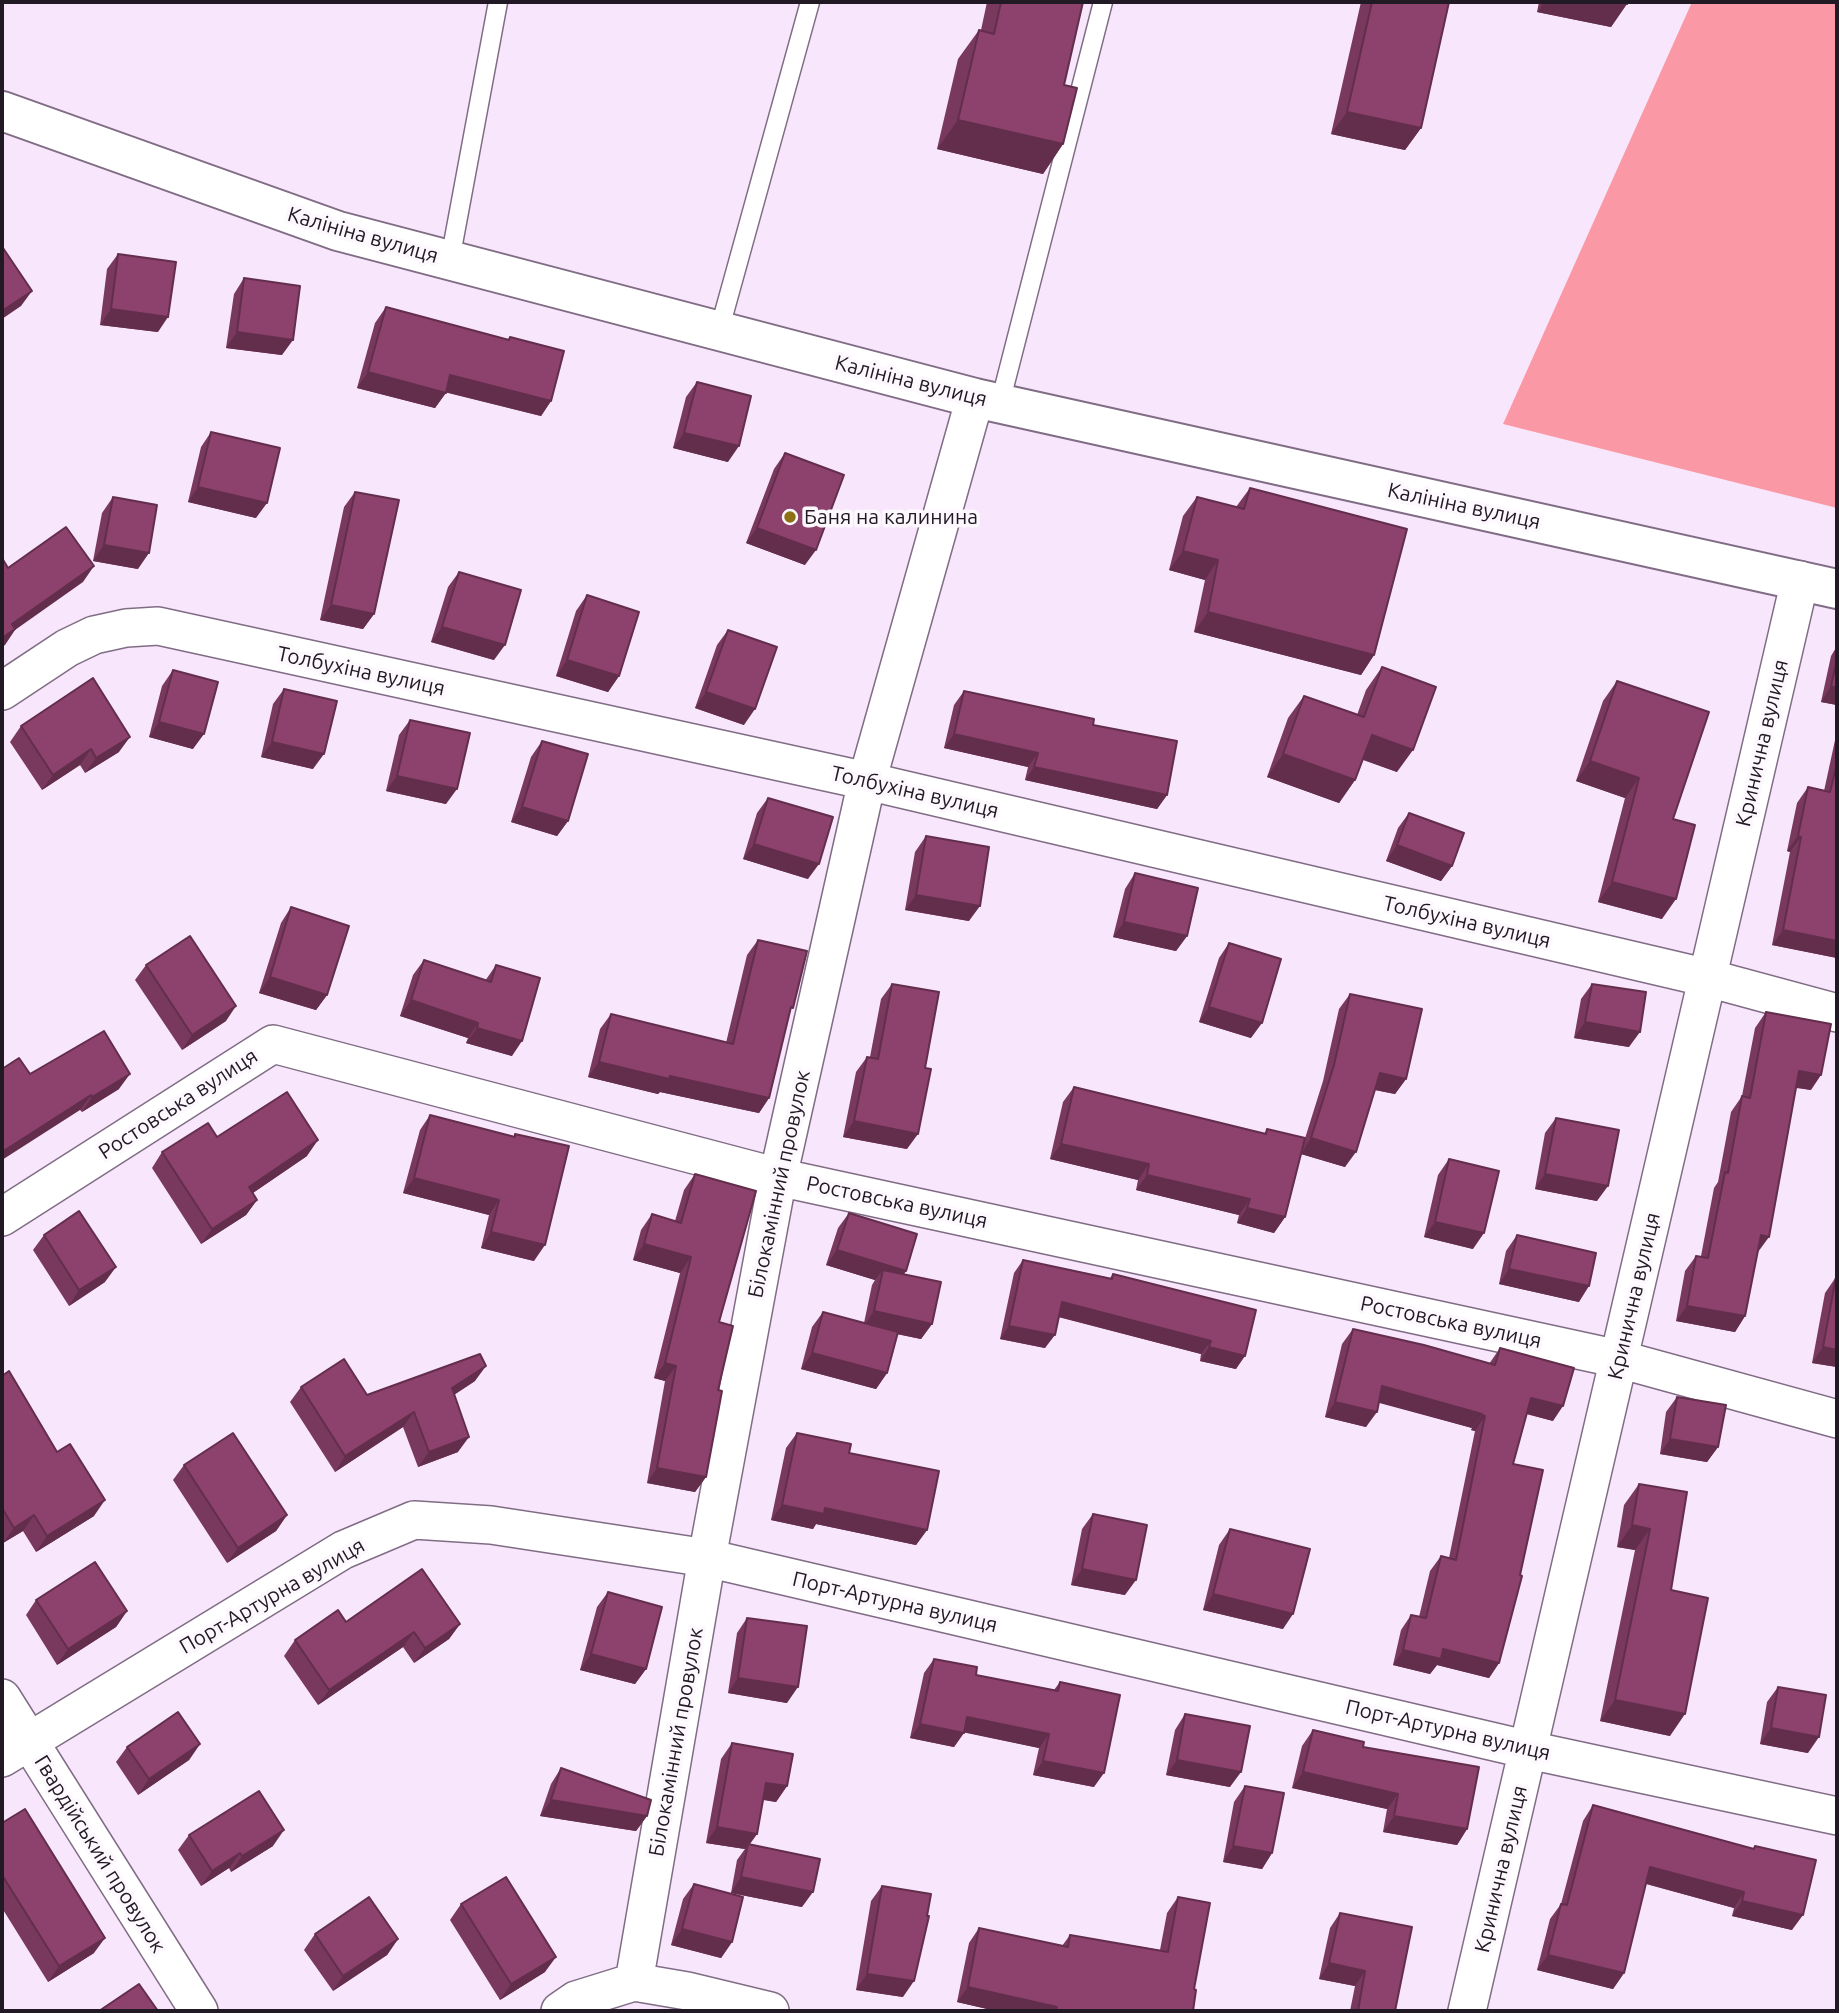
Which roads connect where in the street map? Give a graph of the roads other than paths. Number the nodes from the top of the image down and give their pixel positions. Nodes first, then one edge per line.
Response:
1 (498, 2) edge
2 (810, 2) edge
3 (1103, 2) edge
4 (2, 111) edge
5 (450, 260) junction
6 (719, 331) junction
7 (988, 401) junction
8 (1800, 580) junction
9 (1837, 589) edge
10 (2, 691) edge
11 (867, 781) junction
12 (1708, 978) junction
13 (1837, 1013) edge
14 (778, 1177) junction
15 (2, 1217) edge
16 (1619, 1359) junction
17 (1837, 1419) edge
18 (708, 1558) junction
19 (2, 1698) edge
20 (15, 1749) edge
21 (1529, 1750) junction
22 (1837, 1816) edge
23 (634, 1982) junction
24 (199, 2011) edge
25 (559, 2011) edge
26 (770, 2011) edge
27 (1468, 2011) edge

1 - 5 lane
2 - 6 lane
3 - 7 lane
4 - 5 street, Калініна вулиця
5 - 6 street, Калініна вулиця
6 - 7 street, Калініна вулиця
7 - 8 street, Калініна вулиця
7 - 11 street, Білокамінний провулок
8 - 9 street, Калініна вулиця
8 - 12 street, Кринична вулиця
10 - 11 street, Толбухіна вулиця
11 - 12 street, Толбухіна вулиця
11 - 14 street, Білокамінний провулок
12 - 13 street, Толбухіна вулиця
12 - 16 street, Кринична вулиця
14 - 15 street, Ростовська вулиця
14 - 16 street, Ростовська вулиця
14 - 18 street, Білокамінний провулок
16 - 17 street, Ростовська вулиця
16 - 21 street, Кринична вулиця
18 - 20 street, Порт-Артурна вулиця
18 - 21 street, Порт-Артурна вулиця
18 - 23 street, Білокамінний провулок
19 - 20 street, Гвардійський провулок
20 - 24 street, Гвардійський провулок
21 - 22 street, Порт-Артурна вулиця
21 - 27 street, Кринична вулиця
23 - 25 street
23 - 26 street

